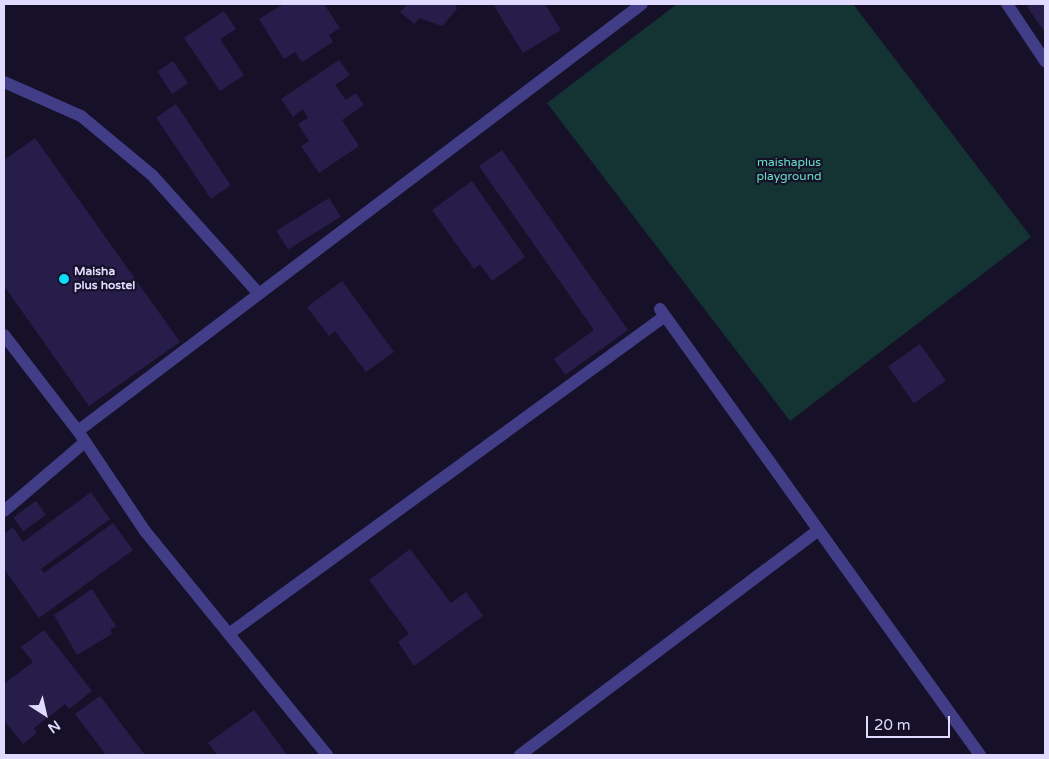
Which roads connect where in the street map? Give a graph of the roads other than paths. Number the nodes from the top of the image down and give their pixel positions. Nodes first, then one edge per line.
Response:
1 (642, 4) edge
2 (1008, 4) edge
3 (1045, 60) edge
4 (4, 82) edge
5 (259, 294) junction
6 (4, 335) edge
7 (82, 436) junction
8 (4, 512) edge
9 (817, 531) junction
10 (230, 633) junction
11 (327, 755) edge
12 (520, 755) edge
13 (980, 755) edge

1 - 5 street
2 - 3 street
4 - 5 street
5 - 7 street
6 - 7 street
7 - 8 street
7 - 10 street
9 - 10 street
9 - 12 street
9 - 13 street
10 - 11 street

